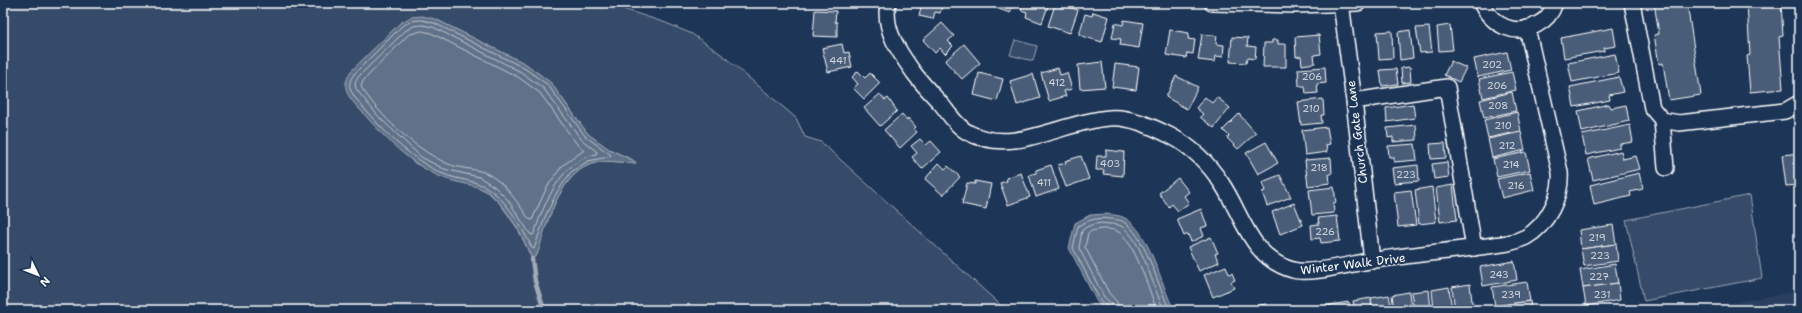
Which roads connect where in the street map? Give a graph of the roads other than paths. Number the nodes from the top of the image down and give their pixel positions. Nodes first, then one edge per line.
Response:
1 (888, 3) edge
2 (1212, 3) edge
3 (1358, 3) edge
4 (1481, 3) edge
5 (1555, 3) edge
6 (1632, 3) edge
7 (1341, 4) edge
8 (1527, 28) junction
9 (1354, 101) junction
10 (1799, 103) edge
11 (1662, 120) junction
12 (1666, 168) dead end
13 (1474, 248) junction
14 (1372, 260) junction

1 - 14 street, Winter Walk Drive
2 - 7 street
3 - 7 street
4 - 8 street
5 - 8 street
6 - 11 street
7 - 9 street, Church Gate Lane
8 - 13 street, Winter Walk Drive
9 - 13 street
9 - 14 street, Church Gate Lane
10 - 11 street
11 - 12 street
13 - 14 street, Winter Walk Drive

